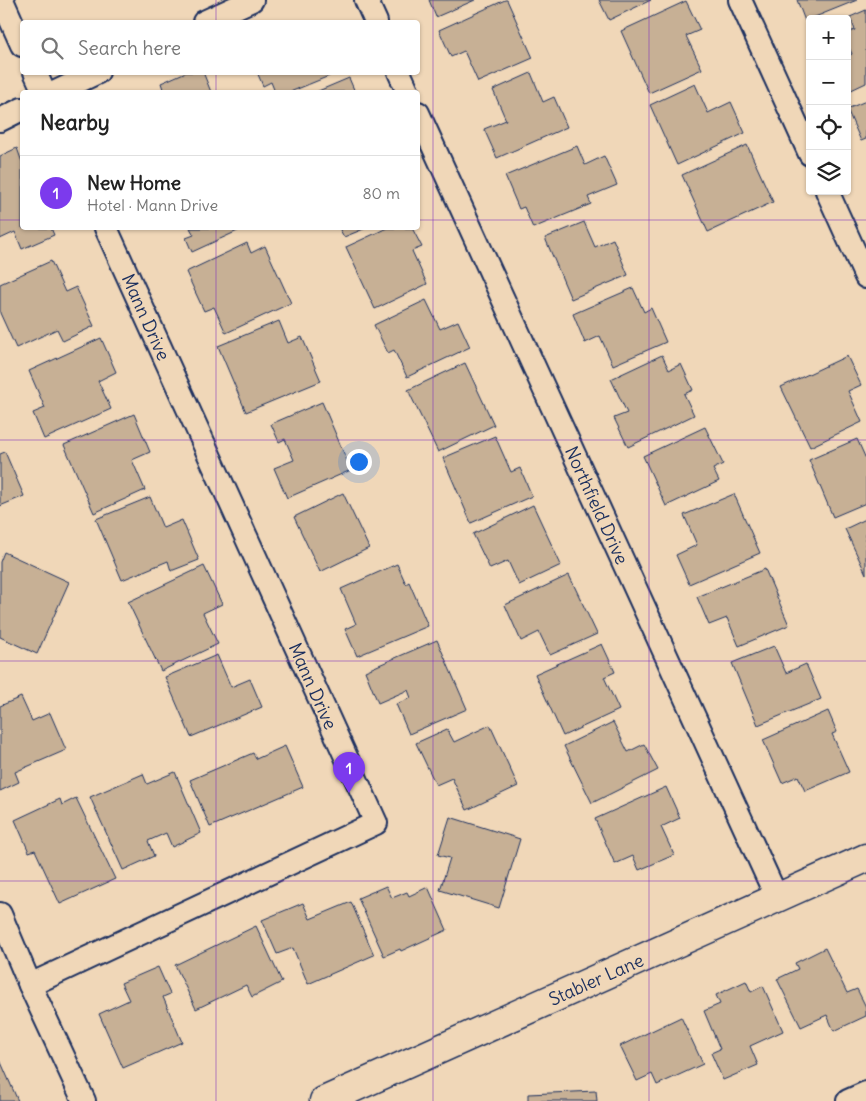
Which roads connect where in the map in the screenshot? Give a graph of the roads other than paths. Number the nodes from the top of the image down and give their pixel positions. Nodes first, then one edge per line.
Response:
1 (2, 0) edge
2 (252, 0) edge
3 (366, 0) edge
4 (740, 0) edge
5 (208, 20) edge
6 (375, 20) edge
7 (20, 40) edge
8 (36, 75) edge
9 (92, 75) edge
10 (400, 75) edge
11 (43, 90) edge
12 (60, 90) edge
13 (407, 90) edge
14 (20, 110) edge
15 (420, 117) edge
16 (0, 120) edge
17 (808, 150) edge
18 (829, 195) edge
19 (107, 230) edge
20 (866, 278) edge
21 (866, 858) edge
22 (777, 898) junction
23 (0, 914) edge
24 (30, 985) junction
25 (866, 1093) edge
26 (84, 1101) edge
27 (324, 1101) edge
28 (848, 1101) edge

1 - 7 street
2 - 5 street
3 - 6 street
4 - 17 street
8 - 11 street
9 - 12 street
10 - 13 street
14 - 16 street
15 - 22 street, Northfield Drive
18 - 20 street
19 - 24 street, Mann Drive
21 - 22 street, Stabler Lane
22 - 27 street, Stabler Lane
23 - 24 street
24 - 26 street
25 - 28 street

